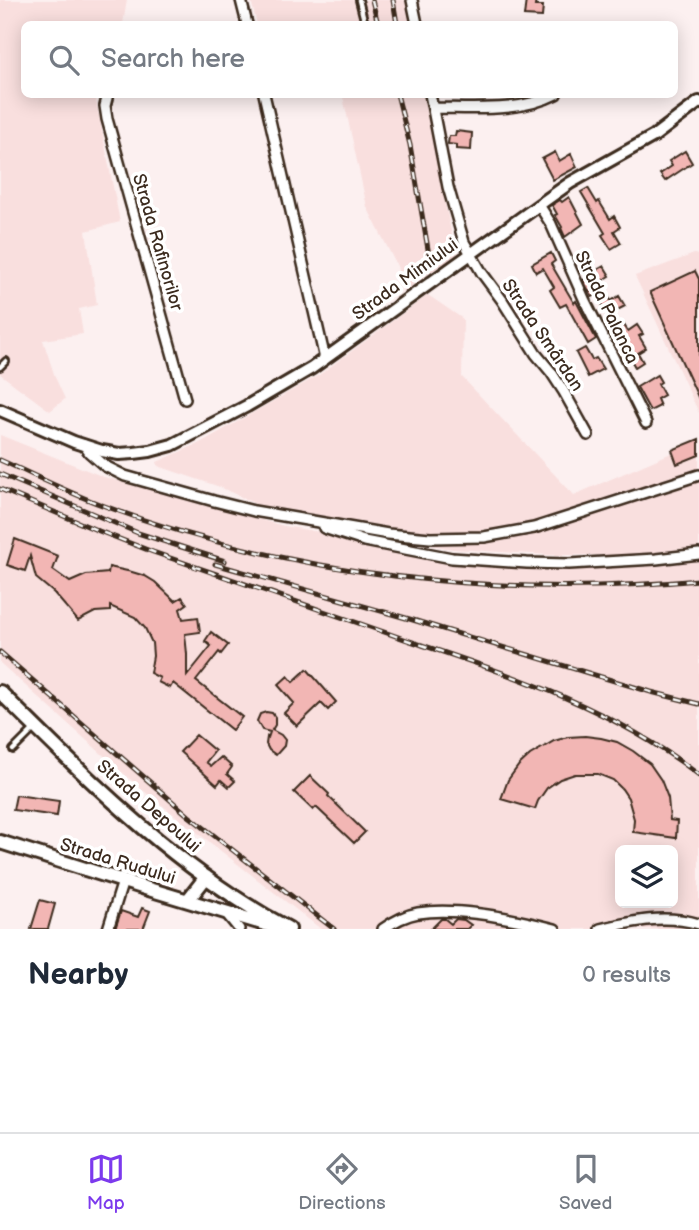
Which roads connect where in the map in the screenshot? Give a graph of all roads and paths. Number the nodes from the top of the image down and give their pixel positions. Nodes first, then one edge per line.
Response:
1 (241, 0) edge
2 (359, 0) edge
3 (412, 0) edge
4 (246, 21) edge
5 (364, 21) edge
6 (416, 21) edge
7 (107, 98) edge
8 (265, 98) edge
9 (431, 98) edge
10 (549, 98) edge
11 (699, 102) edge
12 (433, 108) junction
13 (539, 205) junction
14 (470, 253) junction
15 (325, 359) junction
16 (6, 361) dead end
17 (0, 367) edge
18 (185, 398) dead end
19 (0, 410) edge
20 (646, 423) dead end
21 (588, 435) dead end
22 (84, 445) junction
23 (699, 475) edge
24 (296, 518) junction
25 (699, 554) edge
26 (0, 692) edge
27 (36, 727) junction
28 (13, 750) dead end
29 (0, 842) edge
30 (206, 877) junction
31 (123, 881) junction
32 (188, 900) junction
33 (226, 913) junction
34 (699, 924) edge
35 (536, 926) edge
36 (235, 928) edge
37 (389, 928) edge
38 (108, 929) edge
39 (282, 929) edge
40 (289, 929) edge
41 (555, 929) edge
42 (600, 929) edge

1 - 4 street
2 - 5 lane
3 - 6 street
7 - 18 street, Strada Rafinorilor
8 - 15 street
9 - 12 street, Strada Smârdan
10 - 12 street
11 - 13 street, Strada Mimiului
12 - 14 street, Strada Smârdan
13 - 14 street, Strada Mimiului
13 - 20 street, Strada Palanca
14 - 15 street, Strada Mimiului
14 - 21 street, Strada Smârdan
15 - 22 street, Strada Mimiului
16 - 17 lane
19 - 22 street
22 - 24 street
23 - 24 street
24 - 25 street
26 - 27 main road, Strada Depoului
27 - 28 lane
27 - 30 main road, Strada Depoului
29 - 31 main road, Strada Rudului
30 - 32 main road
30 - 40 main road, Strada Depoului
31 - 32 main road, Strada Rudului
31 - 38 street
32 - 33 main road, Strada Rudului
33 - 36 street
33 - 39 main road, Strada Rudului
34 - 42 street
35 - 37 street
35 - 41 street

